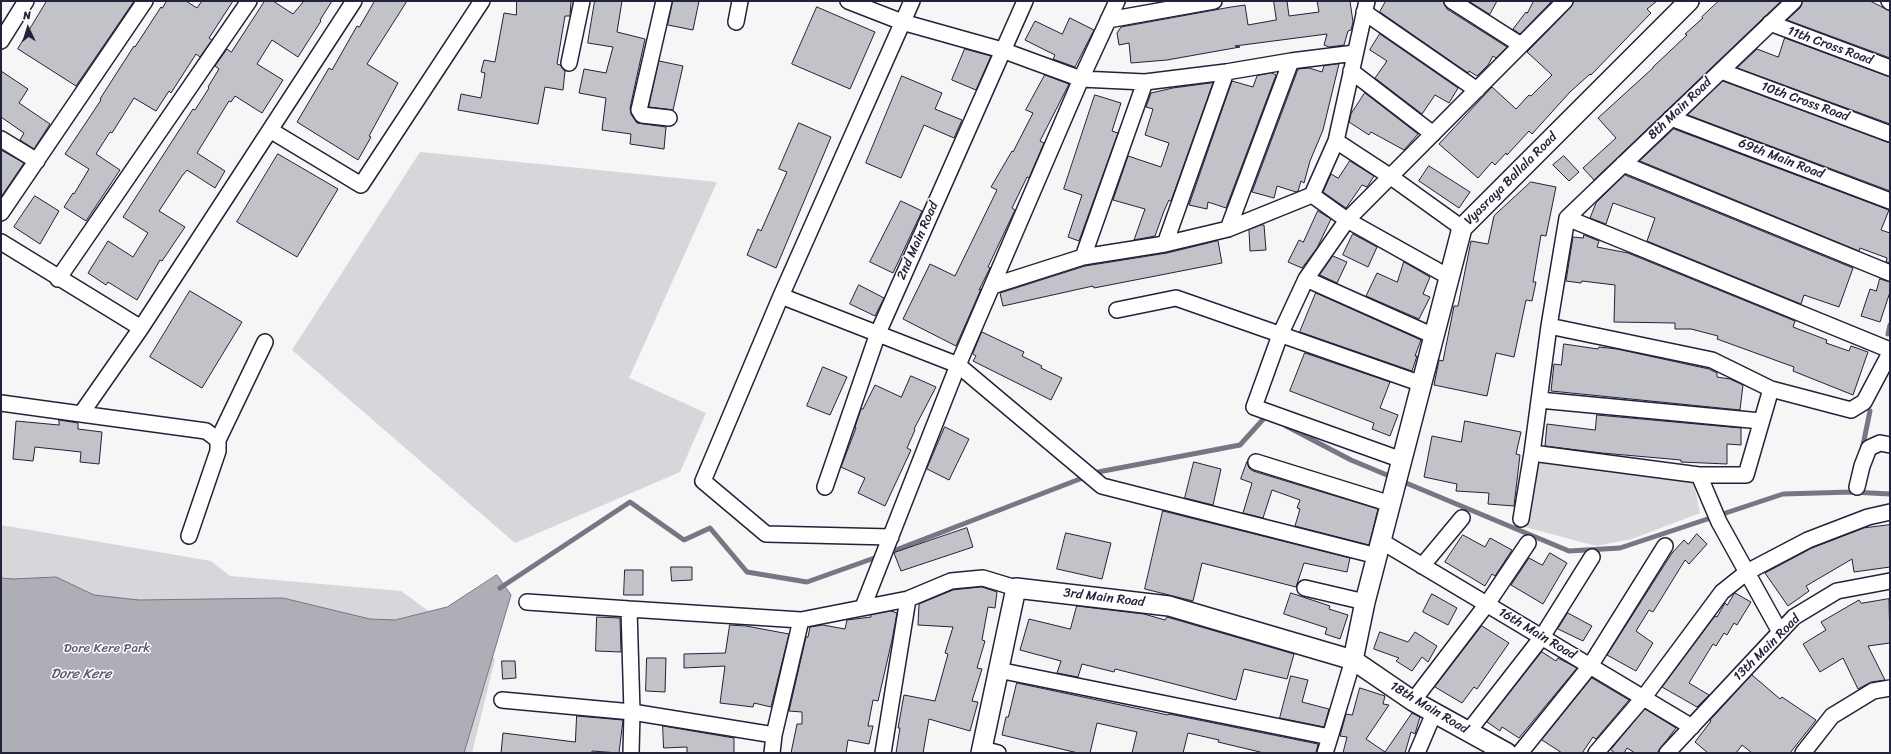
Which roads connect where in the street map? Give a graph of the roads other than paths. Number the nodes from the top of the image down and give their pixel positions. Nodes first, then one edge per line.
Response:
1 (26, 1) edge
2 (145, 1) edge
3 (249, 1) edge
4 (354, 1) edge
5 (482, 1) edge
6 (582, 1) edge
7 (664, 1) edge
8 (740, 1) edge
9 (848, 1) edge
10 (912, 1) edge
11 (1025, 1) edge
12 (1117, 1) edge
13 (1214, 1) edge
14 (1452, 1) edge
15 (1565, 1) edge
16 (1689, 1) edge
17 (1794, 1) edge
18 (1366, 6) edge
19 (1108, 20) junction
20 (736, 22) dead end
21 (902, 22) junction
22 (1770, 23) junction
23 (1, 41) edge
24 (1522, 45) junction
25 (1002, 50) junction
26 (1355, 53) junction
27 (1291, 61) junction
28 (569, 63) dead end
29 (1890, 68) edge
30 (1352, 71) junction
31 (1721, 71) junction
32 (1226, 72) junction
33 (1081, 79) junction
34 (1145, 82) junction
35 (1477, 90) junction
36 (670, 118) dead end
37 (1672, 118) junction
38 (270, 130) junction
39 (1433, 134) junction
40 (1890, 134) edge
41 (1, 139) edge
42 (1336, 141) junction
43 (37, 161) junction
44 (1623, 164) junction
45 (1391, 177) junction
46 (1312, 195) junction
47 (1890, 201) edge
48 (1, 213) edge
49 (1567, 218) junction
50 (1347, 220) junction
51 (1462, 228) junction
52 (1228, 229) junction
53 (1, 242) edge
54 (1165, 244) junction
55 (1083, 257) junction
56 (1890, 273) edge
57 (1449, 277) junction
58 (58, 279) junction
59 (1306, 279) junction
60 (992, 286) junction
61 (781, 296) junction
62 (1117, 310) dead end
63 (1549, 326) junction
64 (141, 328) junction
65 (878, 333) junction
66 (1280, 335) junction
67 (1434, 336) junction
68 (265, 342) dead end
69 (1890, 350) edge
70 (1890, 354) edge
71 (958, 365) junction
72 (1422, 384) junction
73 (1770, 389) junction
74 (1539, 400) junction
75 (1, 403) edge
76 (81, 414) junction
77 (1760, 421) junction
78 (218, 440) junction
79 (1890, 445) edge
80 (1532, 453) junction
81 (1256, 462) dead end
82 (1401, 467) junction
83 (1699, 475) junction
84 (825, 487) dead end
85 (1857, 487) dead end
86 (1392, 498) junction
87 (1890, 512) edge
88 (1462, 518) dead end
89 (1521, 518) dead end
90 (189, 536) dead end
91 (889, 541) junction
92 (1528, 543) dead end
93 (1666, 546) dead end
94 (1379, 549) junction
95 (1592, 557) dead end
96 (1422, 566) junction
97 (1747, 572) junction
98 (1890, 580) edge
99 (1016, 588) junction
100 (1305, 588) dead end
101 (908, 599) junction
102 (527, 602) dead end
103 (1366, 602) junction
104 (1487, 604) junction
105 (863, 607) junction
106 (629, 609) junction
107 (801, 620) junction
108 (1780, 632) junction
109 (1542, 637) junction
110 (1353, 660) junction
111 (1590, 666) junction
112 (998, 670) junction
113 (1890, 688) edge
114 (1644, 697) junction
115 (502, 700) dead end
116 (1413, 701) junction
117 (632, 712) junction
118 (1434, 713) junction
119 (1692, 727) junction
120 (1468, 732) junction
121 (774, 734) junction
122 (1330, 737) junction
123 (987, 752) edge
124 (631, 753) edge
125 (772, 753) edge
126 (884, 753) edge
127 (1325, 753) edge
128 (1417, 753) edge
129 (1507, 753) edge
130 (1520, 753) edge
131 (1596, 753) edge
132 (1667, 753) edge
133 (1803, 753) edge

1 - 23 street
2 - 43 street
3 - 58 street
4 - 38 street
5 - 38 street
6 - 28 street
7 - 36 street
8 - 20 street
9 - 21 street
10 - 21 street
11 - 25 street, 2nd Main Road
12 - 19 street
13 - 19 street
14 - 24 street
15 - 24 street
16 - 51 street, Vyasraya Ballala Road
17 - 22 street, 8th Main Road
18 - 26 street
18 - 35 street
19 - 33 street
21 - 25 street
21 - 61 street
22 - 29 street, 11th Cross Road
22 - 31 street, 8th Main Road
24 - 35 street
25 - 33 street
25 - 65 street, 2nd Main Road
26 - 27 street
26 - 30 street
27 - 32 street
27 - 52 street
30 - 39 street
30 - 42 street
31 - 37 street, 8th Main Road
31 - 40 street, 10th Cross Road
32 - 34 street
32 - 54 street
33 - 34 street
33 - 60 street
34 - 55 street
35 - 39 street
37 - 44 street, 8th Main Road
37 - 47 street, 69th Main Road
38 - 64 street
39 - 45 street
41 - 43 street
42 - 45 street
42 - 46 street
43 - 48 street
44 - 49 street, 8th Main Road
44 - 56 street
45 - 50 street
45 - 51 street
46 - 50 street
46 - 52 street
49 - 63 street
49 - 69 street
50 - 57 street
50 - 59 street
51 - 57 street, Vyasraya Ballala Road
52 - 54 street
53 - 58 street
54 - 55 street
55 - 60 street
57 - 67 street, Vyasraya Ballala Road
58 - 64 street
59 - 66 street
59 - 67 street
60 - 71 street
61 - 65 street
61 - 91 street
62 - 66 street
63 - 73 street
63 - 74 street
64 - 76 street
65 - 71 street
65 - 84 street, 2nd Main Road
66 - 72 street
66 - 82 street
67 - 72 street, Vyasraya Ballala Road
68 - 78 street
70 - 73 street
71 - 91 street
71 - 94 street, 16th Main Road
72 - 82 street, Vyasraya Ballala Road
73 - 77 street
74 - 77 street
74 - 80 street
75 - 76 street
76 - 78 street
77 - 83 street
78 - 90 street
79 - 85 street
80 - 83 street
80 - 89 street
81 - 86 street
82 - 86 street, Vyasraya Ballala Road
83 - 97 street
86 - 94 street, Vyasraya Ballala Road
87 - 97 street
88 - 96 street
91 - 105 street
92 - 104 street
93 - 111 street
94 - 96 street, 16th Main Road
94 - 103 street, Vyasraya Ballala Road
95 - 109 street
96 - 104 street, 16th Main Road
97 - 108 street
97 - 114 street
98 - 108 street, 13th Main Road
99 - 101 street
99 - 110 street, 3rd Main Road
99 - 112 street
100 - 103 street
101 - 105 street
101 - 126 street
102 - 106 street
103 - 110 street, Vyasraya Ballala Road
104 - 109 street, 16th Main Road
104 - 116 street
105 - 107 street
106 - 107 street
106 - 117 street
107 - 121 street
108 - 119 street, 13th Main Road
109 - 111 street, 16th Main Road
109 - 120 street
110 - 116 street, 18th Main Road
110 - 122 street
111 - 114 street, 16th Main Road
111 - 130 street
112 - 122 street
112 - 123 street
113 - 133 street
114 - 119 street, 16th Main Road
114 - 131 street
115 - 117 street
116 - 118 street, 18th Main Road
117 - 121 street
117 - 124 street
118 - 120 street, 18th Main Road
118 - 128 street
119 - 132 street, 13th Main Road
120 - 129 street, 18th Main Road
121 - 125 street
122 - 127 street

